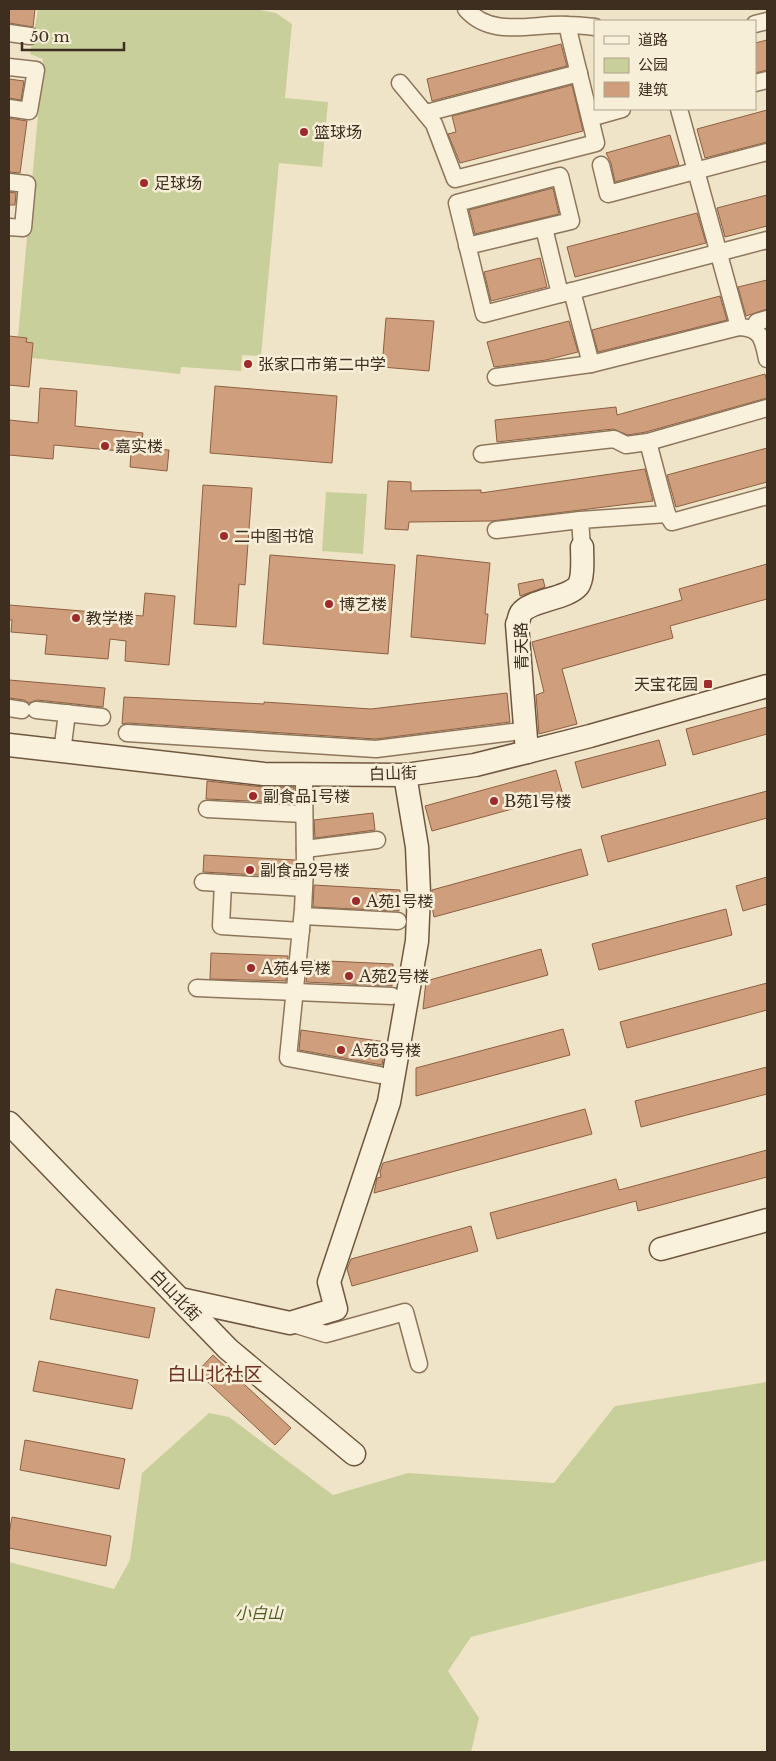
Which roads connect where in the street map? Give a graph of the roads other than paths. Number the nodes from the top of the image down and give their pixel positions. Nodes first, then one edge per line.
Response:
1 (466, 9) edge
2 (566, 24) junction
3 (594, 27) edge
4 (9, 34) edge
5 (30, 36) dead end
6 (9, 67) edge
7 (579, 73) junction
8 (400, 83) dead end
9 (9, 108) edge
10 (618, 110) edge
11 (679, 110) edge
12 (426, 113) junction
13 (590, 118) junction
14 (767, 152) edge
15 (601, 164) dead end
16 (696, 171) junction
17 (9, 182) edge
18 (9, 227) edge
19 (544, 228) junction
20 (767, 240) edge
21 (467, 246) junction
22 (719, 253) junction
23 (566, 292) junction
24 (767, 319) edge
25 (746, 328) junction
26 (767, 359) edge
27 (591, 364) junction
28 (496, 377) dead end
29 (767, 408) edge
30 (648, 442) junction
31 (482, 454) dead end
32 (767, 496) edge
33 (667, 514) junction
34 (580, 520) junction
35 (496, 530) dead end
36 (582, 547) joint
37 (767, 686) edge
38 (22, 709) edge
39 (67, 713) junction
40 (102, 717) dead end
41 (513, 732) dead end
42 (127, 733) dead end
43 (9, 746) edge
44 (62, 752) junction
45 (527, 752) junction
46 (304, 774) junction
47 (405, 775) junction
48 (207, 809) dead end
49 (304, 814) junction
50 (377, 840) dead end
51 (305, 849) junction
52 (203, 882) dead end
53 (223, 883) junction
54 (304, 888) junction
55 (398, 921) dead end
56 (302, 924) junction
57 (197, 988) dead end
58 (296, 993) junction
59 (392, 996) dead end
60 (380, 1075) dead end
61 (9, 1122) edge
62 (767, 1220) edge
63 (661, 1249) dead end
64 (180, 1299) junction
65 (290, 1323) junction
66 (419, 1364) dead end
67 (354, 1454) dead end

1 - 2 street
2 - 3 street
2 - 7 street
4 - 5 street
6 - 9 street
7 - 12 street
7 - 13 street
8 - 12 street
10 - 13 street
11 - 16 street
12 - 13 street
14 - 16 street
15 - 16 street
16 - 22 street
17 - 18 street
19 - 21 street
19 - 21 street
19 - 23 street
20 - 22 street
21 - 23 street
22 - 23 street
22 - 25 street
23 - 27 street
24 - 25 street
25 - 26 street
25 - 27 street
27 - 28 street
29 - 30 street
30 - 31 street
30 - 33 street
32 - 33 street
33 - 34 street
34 - 35 street
34 - 36 street
36 - 45 street, 青天路
37 - 45 street, 白山街
38 - 39 street
39 - 40 street
39 - 44 street
41 - 42 street
43 - 44 street, 白山街
44 - 46 street, 白山街
45 - 47 street, 白山街
46 - 47 street, 白山街
46 - 49 street
47 - 65 street
48 - 49 street
49 - 51 street
50 - 51 street
51 - 54 street
52 - 53 street
53 - 54 street
53 - 56 street
54 - 56 street
55 - 56 street
56 - 58 street
57 - 58 street
58 - 59 street
58 - 60 street
61 - 64 street, 白山北街
62 - 63 street
64 - 65 street
64 - 67 street, 白山北街
65 - 66 street

